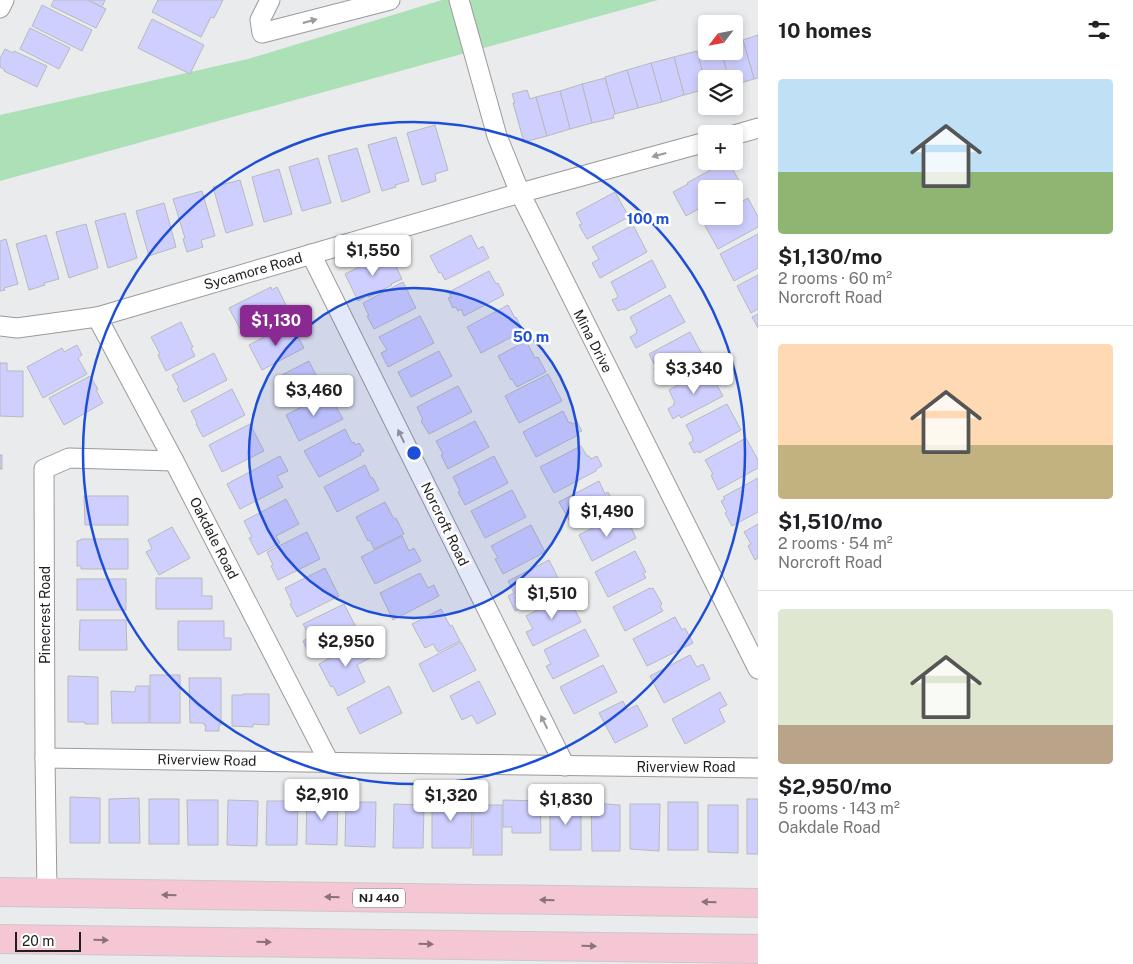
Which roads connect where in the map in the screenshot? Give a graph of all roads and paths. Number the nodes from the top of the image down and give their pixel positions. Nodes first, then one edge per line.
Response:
1 (4, 0) edge
2 (270, 0) edge
3 (390, 0) edge
4 (458, 0) edge
5 (0, 8) edge
6 (758, 129) edge
7 (743, 133) edge
8 (698, 144) edge
9 (520, 193) junction
10 (311, 254) junction
11 (97, 317) junction
12 (0, 326) edge
13 (174, 461) junction
14 (758, 669) edge
15 (45, 758) junction
16 (329, 762) junction
17 (565, 766) junction
18 (758, 768) edge
19 (0, 892) edge
20 (47, 893) junction
21 (758, 903) edge
22 (0, 939) edge
23 (758, 948) edge

1 - 5 street
2 -> 3 street
4 - 9 street, Mina Drive
6 - 7 street
8 -> 9 street, Sycamore Road
9 - 10 street, Sycamore Road
9 - 14 street, Mina Drive
10 - 11 street, Sycamore Road
17 -> 10 street, Norcroft Road
11 - 12 street, Sycamore Road
11 - 13 street, Oakdale Road
13 - 15 street, Pinecrest Road
13 - 16 street, Oakdale Road
15 - 16 street, Riverview Road
15 - 20 street, Pinecrest Road
16 - 17 street, Riverview Road
17 - 18 street, Riverview Road
19 - 20 highway, NJ 440
21 -> 20 highway, NJ 440
22 -> 23 highway

